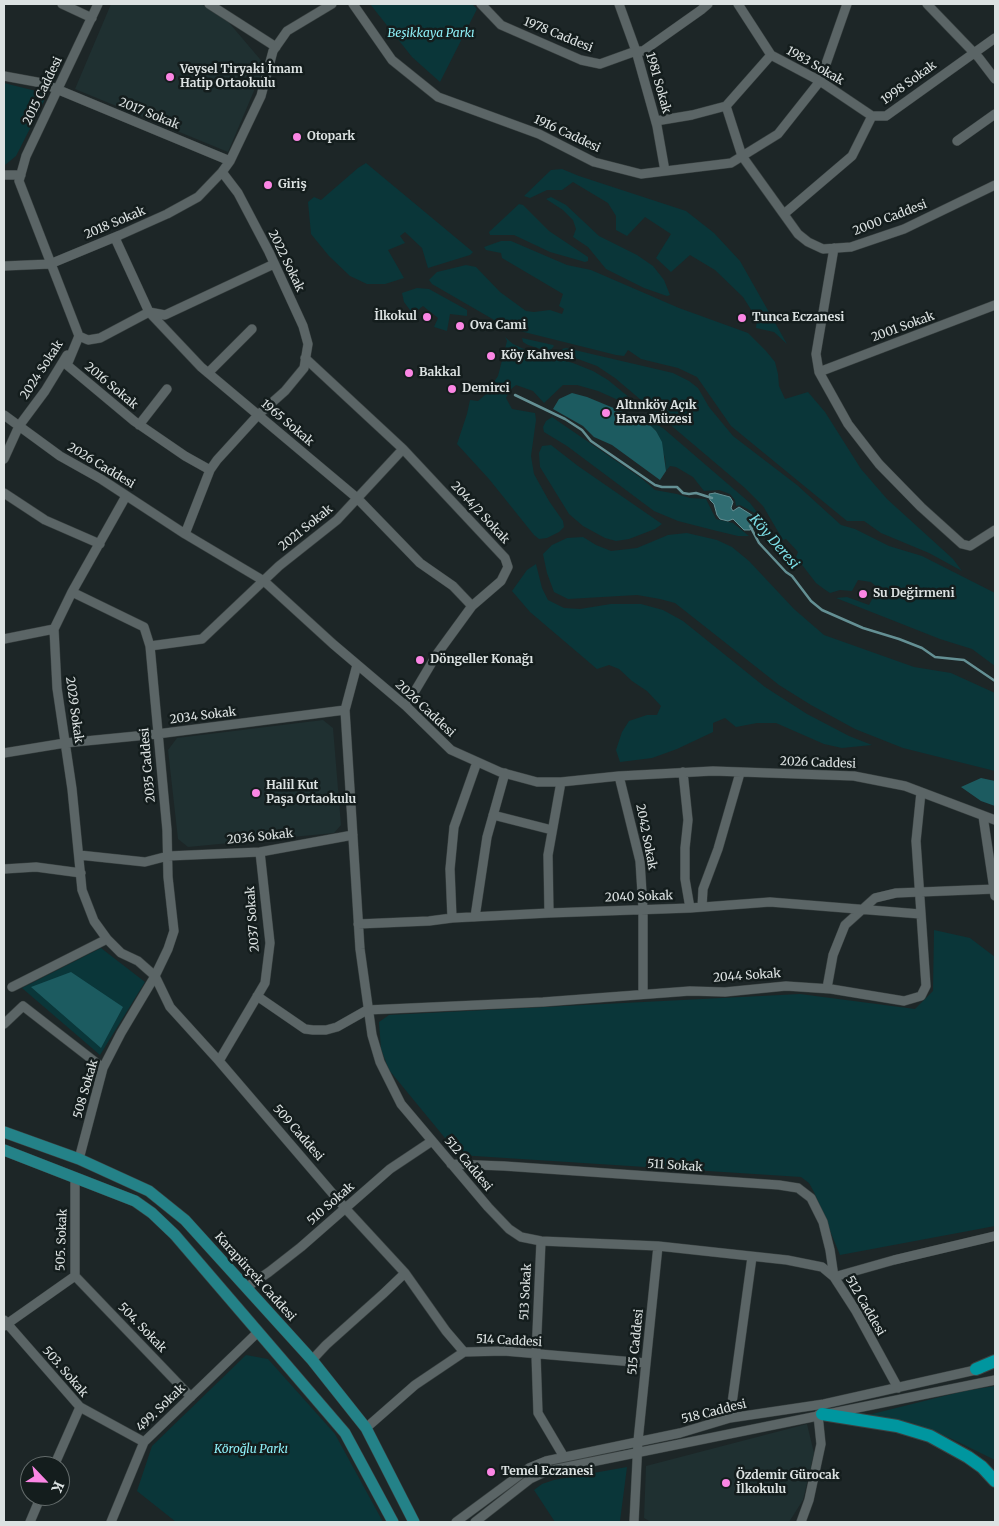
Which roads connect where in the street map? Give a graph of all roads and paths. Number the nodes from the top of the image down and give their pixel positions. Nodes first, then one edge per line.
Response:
1 (62, 4) edge
2 (98, 4) edge
3 (209, 4) edge
4 (332, 4) edge
5 (352, 4) edge
6 (481, 4) edge
7 (619, 4) edge
8 (708, 4) edge
9 (738, 4) edge
10 (847, 4) edge
11 (927, 4) edge
12 (92, 18) junction
13 (995, 38) edge
14 (276, 47) junction
15 (636, 51) junction
16 (973, 52) junction
17 (771, 55) junction
18 (4, 76) edge
19 (995, 79) edge
20 (820, 81) junction
21 (58, 91) junction
22 (726, 106) junction
23 (995, 114) edge
24 (872, 116) junction
25 (656, 121) junction
26 (957, 141) dead end
27 (742, 156) junction
28 (230, 161) junction
29 (665, 171) junction
30 (222, 172) junction
31 (4, 175) edge
32 (20, 176) junction
33 (995, 185) edge
34 (784, 214) junction
35 (114, 238) junction
36 (834, 248) junction
37 (50, 264) junction
38 (274, 264) junction
39 (4, 266) edge
40 (995, 305) edge
41 (149, 312) junction
42 (252, 329) dead end
43 (79, 336) junction
44 (306, 358) junction
45 (819, 372) junction
46 (208, 373) junction
47 (166, 389) dead end
48 (4, 415) edge
49 (258, 415) junction
50 (139, 425) junction
51 (19, 426) junction
52 (403, 449) junction
53 (4, 459) edge
54 (210, 470) junction
55 (4, 493) edge
56 (126, 496) junction
57 (357, 498) junction
58 (995, 530) edge
59 (185, 534) junction
60 (100, 544) junction
61 (264, 581) junction
62 (72, 592) junction
63 (472, 606) junction
64 (54, 629) junction
65 (4, 639) edge
66 (150, 646) junction
67 (357, 665) junction
68 (406, 706) junction
69 (345, 710) junction
70 (157, 734) junction
71 (65, 743) junction
72 (4, 753) edge
73 (477, 762) junction
74 (683, 772) junction
75 (505, 773) junction
76 (740, 773) junction
77 (619, 776) junction
78 (561, 782) junction
79 (920, 792) junction
80 (493, 815) junction
81 (983, 816) junction
82 (995, 820) edge
83 (552, 830) junction
84 (353, 836) junction
85 (260, 852) junction
86 (79, 855) junction
87 (168, 856) junction
88 (4, 869) edge
89 (81, 873) junction
90 (995, 891) edge
91 (918, 892) junction
92 (702, 907) junction
93 (690, 908) junction
94 (863, 908) junction
95 (643, 909) junction
96 (549, 913) junction
97 (920, 914) junction
98 (475, 917) junction
99 (452, 918) junction
100 (358, 924) junction
101 (107, 939) junction
102 (155, 976) junction
103 (12, 987) dead end
104 (828, 988) junction
105 (643, 994) junction
106 (258, 996) junction
107 (367, 1010) junction
108 (4, 1024) edge
109 (219, 1061) junction
110 (103, 1068) junction
111 (4, 1132) edge
112 (432, 1141) junction
113 (4, 1150) edge
114 (79, 1159) junction
115 (451, 1164) junction
116 (75, 1178) junction
117 (346, 1208) junction
118 (995, 1236) edge
119 (541, 1241) junction
120 (658, 1246) junction
121 (752, 1257) junction
122 (405, 1273) junction
123 (75, 1276) junction
124 (834, 1277) junction
125 (247, 1286) junction
126 (5, 1324) edge
127 (258, 1332) junction
128 (464, 1352) junction
129 (536, 1355) junction
130 (312, 1360) junction
131 (995, 1361) edge
132 (646, 1363) junction
133 (995, 1366) edge
134 (976, 1369) junction
135 (995, 1380) edge
136 (898, 1388) junction
137 (191, 1397) junction
138 (80, 1407) junction
139 (820, 1415) junction
140 (730, 1418) junction
141 (366, 1428) junction
142 (638, 1441) junction
143 (144, 1442) junction
144 (638, 1452) junction
145 (58, 1456) edge
146 (564, 1457) junction
147 (995, 1481) edge
148 (37, 1506) edge
149 (30, 1522) edge
150 (111, 1522) edge
151 (393, 1522) edge
152 (414, 1522) edge
153 (456, 1522) edge
154 (475, 1522) edge
155 (634, 1522) edge
156 (801, 1522) edge

1 - 12 street
2 - 12 street, 2015 Caddesi
3 - 14 street
4 - 14 street
5 - 29 street, 1916 Caddesi
6 - 15 street, 1978 Caddesi
7 - 15 street, 1981 Sokak
8 - 15 street, 1978 Caddesi
9 - 17 street, 1983 Sokak
10 - 20 street, 1916 Caddesi
11 - 16 street
12 - 21 street, 2015 Caddesi
13 - 16 street, 1998 Sokak
14 - 28 street
15 - 25 street, 1981 Sokak
16 - 19 street
16 - 24 street, 1998 Sokak
17 - 20 street, 1983 Sokak
17 - 22 street
18 - 21 street, 2017 Sokak
20 - 24 street, 1983 Sokak
20 - 27 street, 1916 Caddesi
21 - 28 street, 2017 Sokak
21 - 32 street, 2015 Caddesi
22 - 25 street
22 - 27 street, 2000 Caddesi
23 - 26 street
24 - 34 street, 1998 Sokak
25 - 29 street, 1981 Sokak
27 - 29 street, 1916 Caddesi
27 - 34 street, 2000 Caddesi
28 - 30 street
30 - 35 street, 2018 Sokak
30 - 38 street, 2022 Sokak
31 - 32 street
32 - 37 street
33 - 36 street, 2000 Caddesi
34 - 36 street, 2000 Caddesi
35 - 37 street, 2018 Sokak
35 - 41 street, 1965 Sokak
36 - 45 street
37 - 39 street, 2018 Sokak
37 - 43 street
38 - 41 street
38 - 44 street, 2022 Sokak
40 - 45 street, 2001 Sokak
41 - 43 street, 2024 Sokak
41 - 46 street, 1965 Sokak
42 - 46 street
43 - 50 street, 2016 Sokak
43 - 51 street, 2024 Sokak
44 - 49 street
44 - 52 street, 2044/2 Sokak
45 - 58 street
46 - 49 street, 1965 Sokak
47 - 50 street
48 - 51 street, 2026 Caddesi
49 - 54 street
49 - 57 street, 1965 Sokak
50 - 54 street, 2016 Sokak
51 - 53 street, 2024 Sokak
51 - 56 street, 2026 Caddesi
52 - 57 street, 2021 Sokak
52 - 63 street, 2044/2 Sokak
54 - 59 street
55 - 60 street
56 - 59 street, 2026 Caddesi
56 - 60 street, 2029 Sokak
57 - 61 street, 2021 Sokak
57 - 63 street, 1965 Sokak
59 - 61 street, 2026 Caddesi
60 - 62 street, 2029 Sokak
61 - 66 street, 2021 Sokak
61 - 67 street, 2026 Caddesi
62 - 64 street, 2029 Sokak
62 - 66 street, 2035 Caddesi
63 - 68 street, 2044/2 Sokak
64 - 65 street
64 - 71 street, 2029 Sokak
66 - 70 street, 2035 Caddesi
67 - 68 street, 2026 Caddesi
67 - 69 street, 512 Caddesi
68 - 73 street, 2026 Caddesi
69 - 70 street, 2034 Sokak
69 - 84 street, 512 Caddesi
70 - 71 street, 2034 Sokak
70 - 87 street, 2035 Caddesi
71 - 72 street, 2034 Sokak
71 - 86 street, 2029 Sokak
73 - 75 street, 2026 Caddesi
73 - 99 street
74 - 76 street, 2026 Caddesi
74 - 77 street, 2026 Caddesi
74 - 93 street
75 - 78 street, 2026 Caddesi
75 - 80 street
76 - 79 street, 2026 Caddesi
76 - 92 street
77 - 78 street, 2026 Caddesi
77 - 95 street, 2042 Sokak
78 - 83 street
79 - 81 street, 2026 Caddesi
79 - 91 street, 2044 Sokak
80 - 83 street
80 - 98 street
81 - 82 street, 2026 Caddesi
81 - 90 street
83 - 96 street
84 - 85 street, 2036 Sokak
84 - 100 street, 512 Caddesi
85 - 87 street, 2036 Sokak
85 - 106 street, 2037 Sokak
86 - 87 street, 2036 Sokak
86 - 89 street, 2029 Sokak
87 - 102 street, 2035 Caddesi
88 - 89 street
89 - 101 street, 2029 Sokak
90 - 91 street
91 - 94 street
91 - 97 street, 2044 Sokak
92 - 93 street, 2040 Sokak
92 - 94 street, 2040 Sokak
93 - 95 street, 2040 Sokak
94 - 97 street, 2040 Sokak
94 - 104 street
95 - 96 street, 2040 Sokak
95 - 105 street, 2042 Sokak
96 - 98 street, 2040 Sokak
97 - 104 street, 2044 Sokak
98 - 99 street, 2040 Sokak
99 - 100 street, 2040 Sokak
100 - 107 street, 512 Caddesi
101 - 102 street, 509 Caddesi
101 - 103 street
102 - 109 street, 509 Caddesi
102 - 110 street, 508 Sokak
104 - 105 street, 2044 Sokak
105 - 107 street, 2044 Sokak
106 - 107 street
106 - 109 street, 2037 Sokak
107 - 112 street, 512 Caddesi
108 - 110 street
109 - 117 street, 509 Caddesi
110 - 114 street, 508 Sokak
111 - 114 main road, Karapürçek Caddesi
112 - 115 street, 512 Caddesi
112 - 117 street, 510 Sokak
113 - 116 main road
114 - 125 main road, Karapürçek Caddesi
115 - 119 street, 512 Caddesi
115 - 124 street, 511 Sokak
116 - 123 street, 505. Sokak
116 - 127 main road
117 - 122 street, 509 Caddesi
117 - 125 street, 510 Sokak
118 - 124 street
119 - 120 street, 512 Caddesi
119 - 129 street, 513 Sokak
120 - 121 street, 512 Caddesi
120 - 132 street, 515 Caddesi
121 - 124 street, 512 Caddesi
121 - 140 street
122 - 128 street, 509 Caddesi
122 - 130 street
123 - 126 street, 505. Sokak
123 - 137 street, 504. Sokak
124 - 136 street, 512 Caddesi
125 - 130 main road, Karapürçek Caddesi
126 - 138 street, 503. Sokak
127 - 137 street, 499. Sokak
127 - 151 main road
128 - 129 street, 514 Caddesi
128 - 141 street, 514 Caddesi
129 - 132 street, 514 Caddesi
129 - 146 street, 513 Sokak
130 - 141 main road, Karapürçek Caddesi
131 - 134 highway
132 - 142 street, 515 Caddesi
133 - 134 street, 518 Caddesi
134 - 136 street, 518 Caddesi
135 - 139 street, 518 Caddesi
136 - 140 street, 518 Caddesi
137 - 143 street, 499. Sokak
138 - 143 street, 503. Sokak
138 - 145 street
139 - 144 street, 518 Caddesi
139 - 147 highway
139 - 156 street
140 - 142 street, 518 Caddesi
141 - 152 main road, Karapürçek Caddesi
142 - 144 street, 515 Caddesi
142 - 146 street, 518 Caddesi
143 - 150 street, 499. Sokak
144 - 154 street, 518 Caddesi
144 - 155 street, 515 Caddesi
146 - 153 street, 518 Caddesi
148 - 149 street

